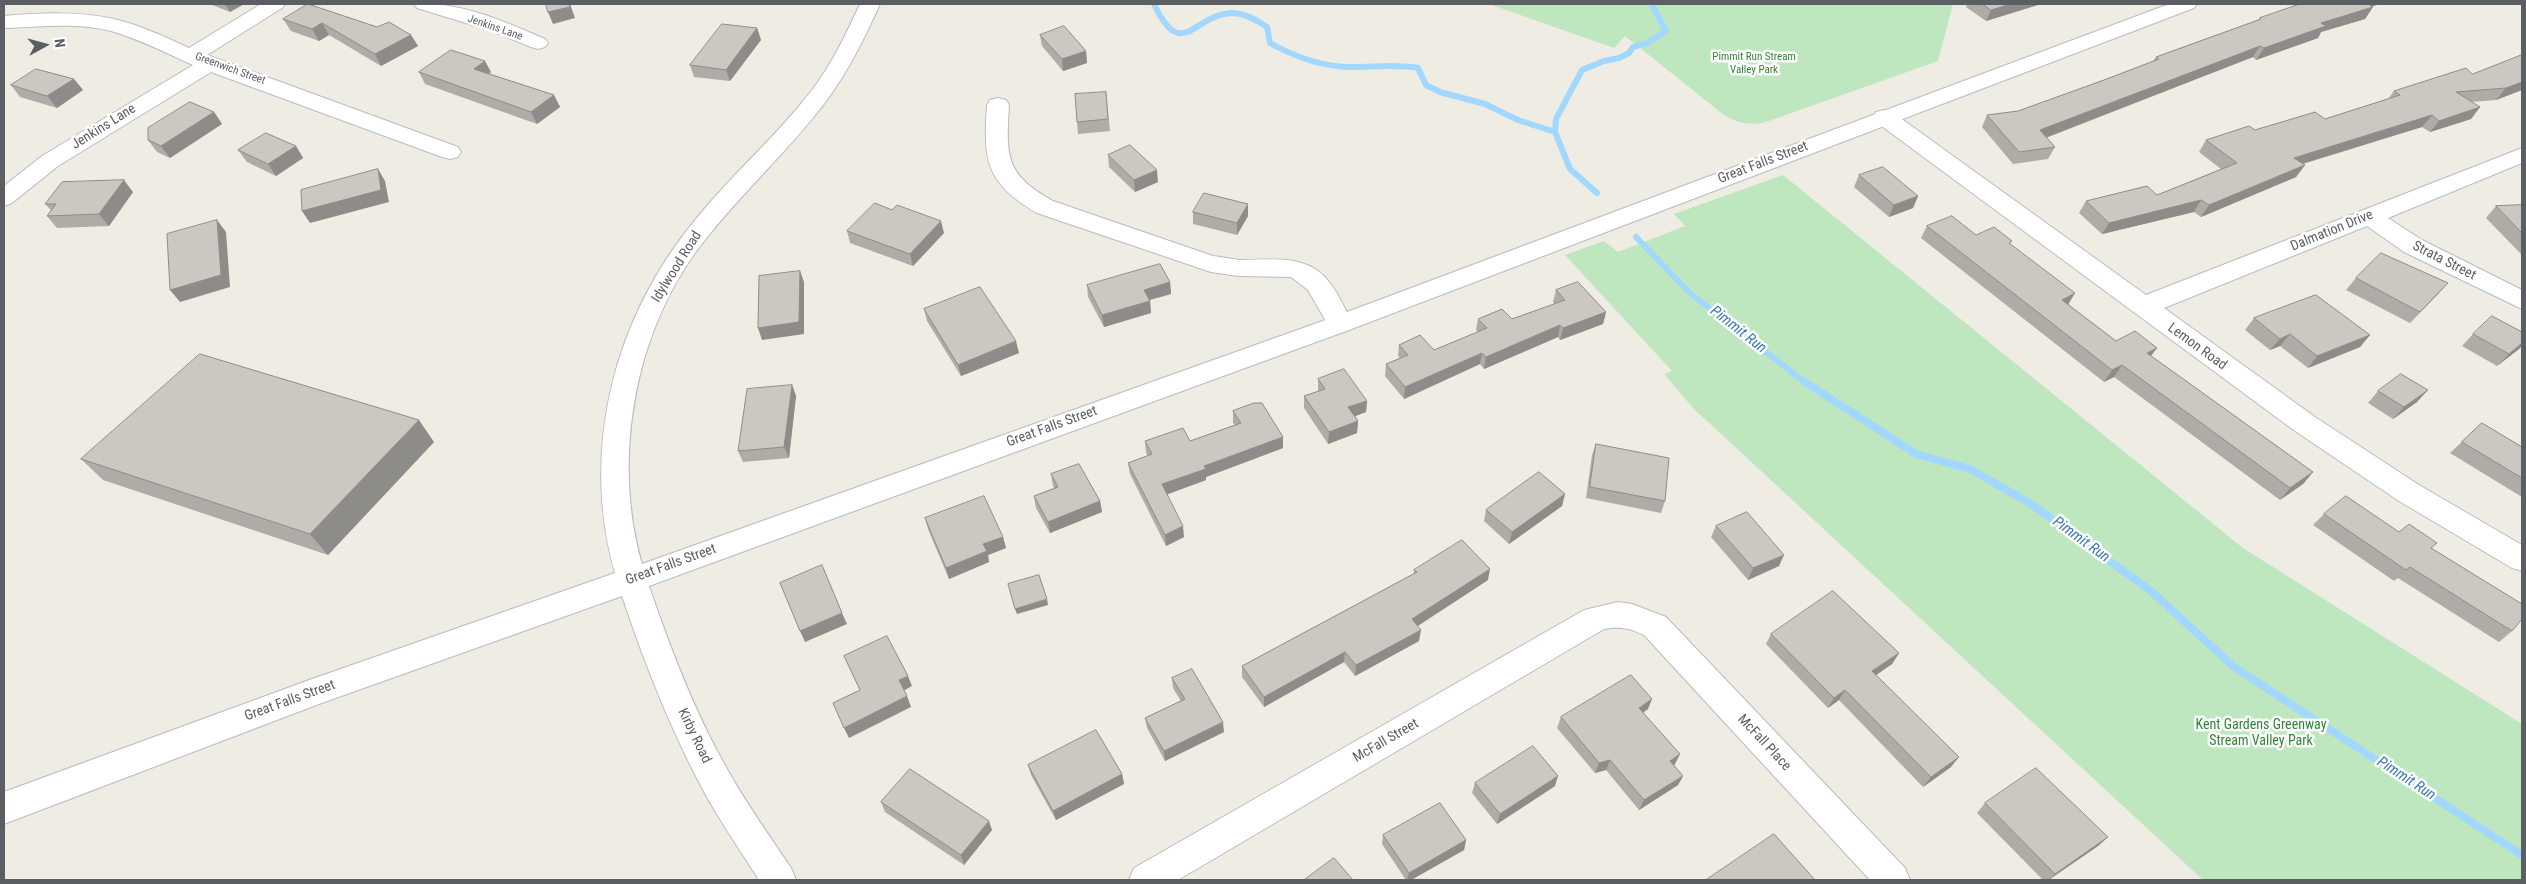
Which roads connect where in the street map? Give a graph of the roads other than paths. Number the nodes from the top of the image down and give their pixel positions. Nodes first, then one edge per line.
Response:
1 (275, 4) edge
2 (424, 4) edge
3 (870, 4) edge
4 (2187, 4) edge
5 (4, 22) edge
6 (538, 43) dead end
7 (200, 59) junction
8 (998, 105) dead end
9 (1884, 117) junction
10 (450, 152) dead end
11 (2522, 155) edge
12 (4, 198) edge
13 (2369, 216) junction
14 (2522, 300) edge
15 (2142, 307) junction
16 (1340, 324) junction
17 (2522, 559) edge
18 (631, 580) junction
19 (1629, 605) joint
20 (4, 808) edge
21 (779, 880) edge
22 (1146, 880) edge
23 (1893, 880) edge

1 - 7 street, Jenkins Lane
2 - 6 street, Jenkins Lane
3 - 18 street, Idylwood Road
4 - 9 street, Great Falls Street
5 - 7 street, Greenwich Street
7 - 10 street, Greenwich Street
7 - 12 street, Jenkins Lane
8 - 16 street
9 - 15 street, Lemon Road
9 - 16 street, Great Falls Street
11 - 13 street, Dalmation Drive
13 - 14 street, Strata Street
13 - 15 street, Dalmation Drive
15 - 17 street, Lemon Road
16 - 18 street, Great Falls Street
18 - 20 street, Great Falls Street
18 - 21 street, Kirby Road
19 - 22 street, McFall Street
19 - 23 street, McFall Place

